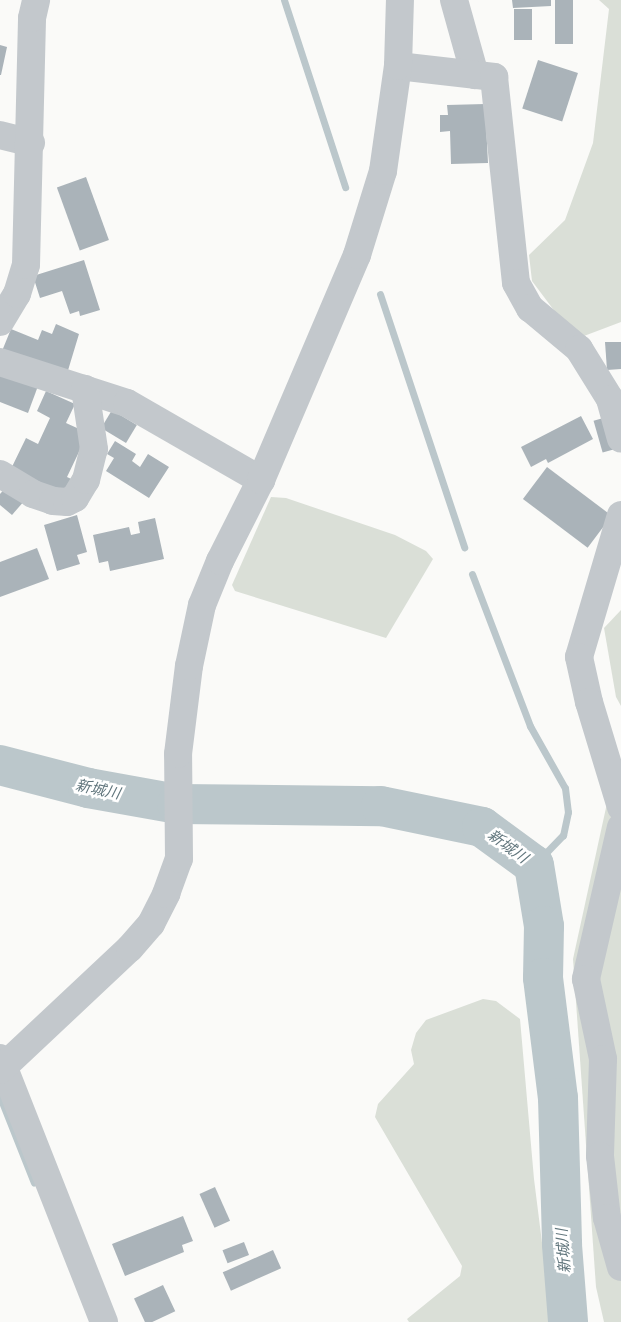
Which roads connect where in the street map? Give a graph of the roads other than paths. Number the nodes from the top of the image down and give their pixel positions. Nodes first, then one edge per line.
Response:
1 (36, 0) edge
2 (400, 0) edge
3 (454, 0) edge
4 (398, 66) junction
5 (475, 75) junction
6 (0, 135) edge
7 (31, 143) junction
8 (0, 322) edge
9 (0, 362) edge
10 (85, 390) junction
11 (621, 439) edge
12 (0, 474) edge
13 (261, 480) junction
14 (621, 515) edge
15 (621, 806) edge
16 (621, 827) edge
17 (1, 1065) edge
18 (621, 1267) edge
19 (104, 1322) edge

1 - 7 street
2 - 4 street
3 - 5 street
4 - 5 street
4 - 13 street
5 - 11 street
6 - 7 street
7 - 8 street
9 - 10 street
10 - 12 street
10 - 13 street
13 - 17 street
14 - 15 street
16 - 18 street
17 - 19 street

